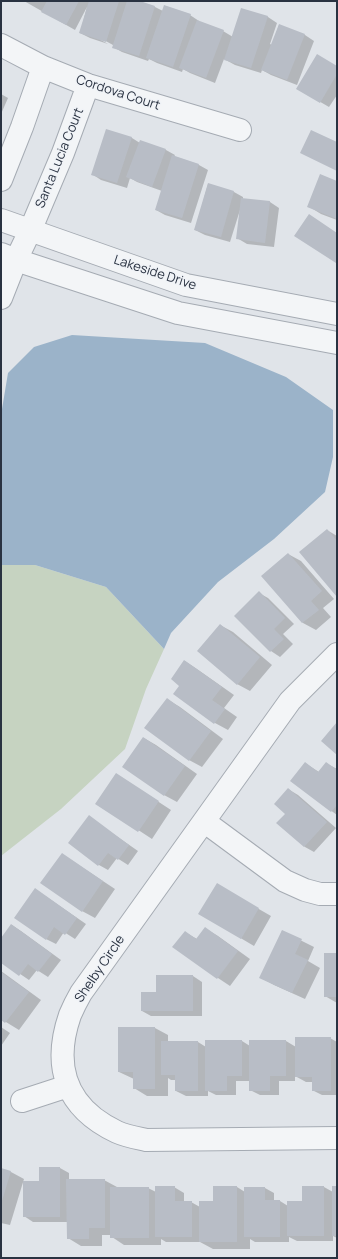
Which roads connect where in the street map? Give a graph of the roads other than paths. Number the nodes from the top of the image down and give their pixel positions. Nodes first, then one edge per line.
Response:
1 (1, 45) edge
2 (43, 67) junction
3 (88, 85) junction
4 (240, 130) dead end
5 (1, 180) edge
6 (1, 220) edge
7 (30, 231) junction
8 (8, 257) edge
9 (1, 298) edge
10 (337, 314) edge
11 (337, 343) edge
12 (337, 654) edge
13 (205, 822) junction
14 (337, 894) edge
15 (68, 1086) junction
16 (22, 1101) dead end
17 (337, 1138) edge

1 - 2 street, Cordova Court
2 - 3 street, Cordova Court
2 - 5 street
3 - 4 street, Cordova Court
3 - 7 street, Santa Lucia Court
6 - 7 street, Lakeside Drive
7 - 8 street, Santa Lucia Court
7 - 10 street, Lakeside Drive
8 - 9 street, Santa Lucia Court
8 - 11 street
12 - 13 street, Shelby Circle
13 - 14 street
13 - 15 street, Shelby Circle
15 - 16 street
15 - 17 street, Shelby Circle

